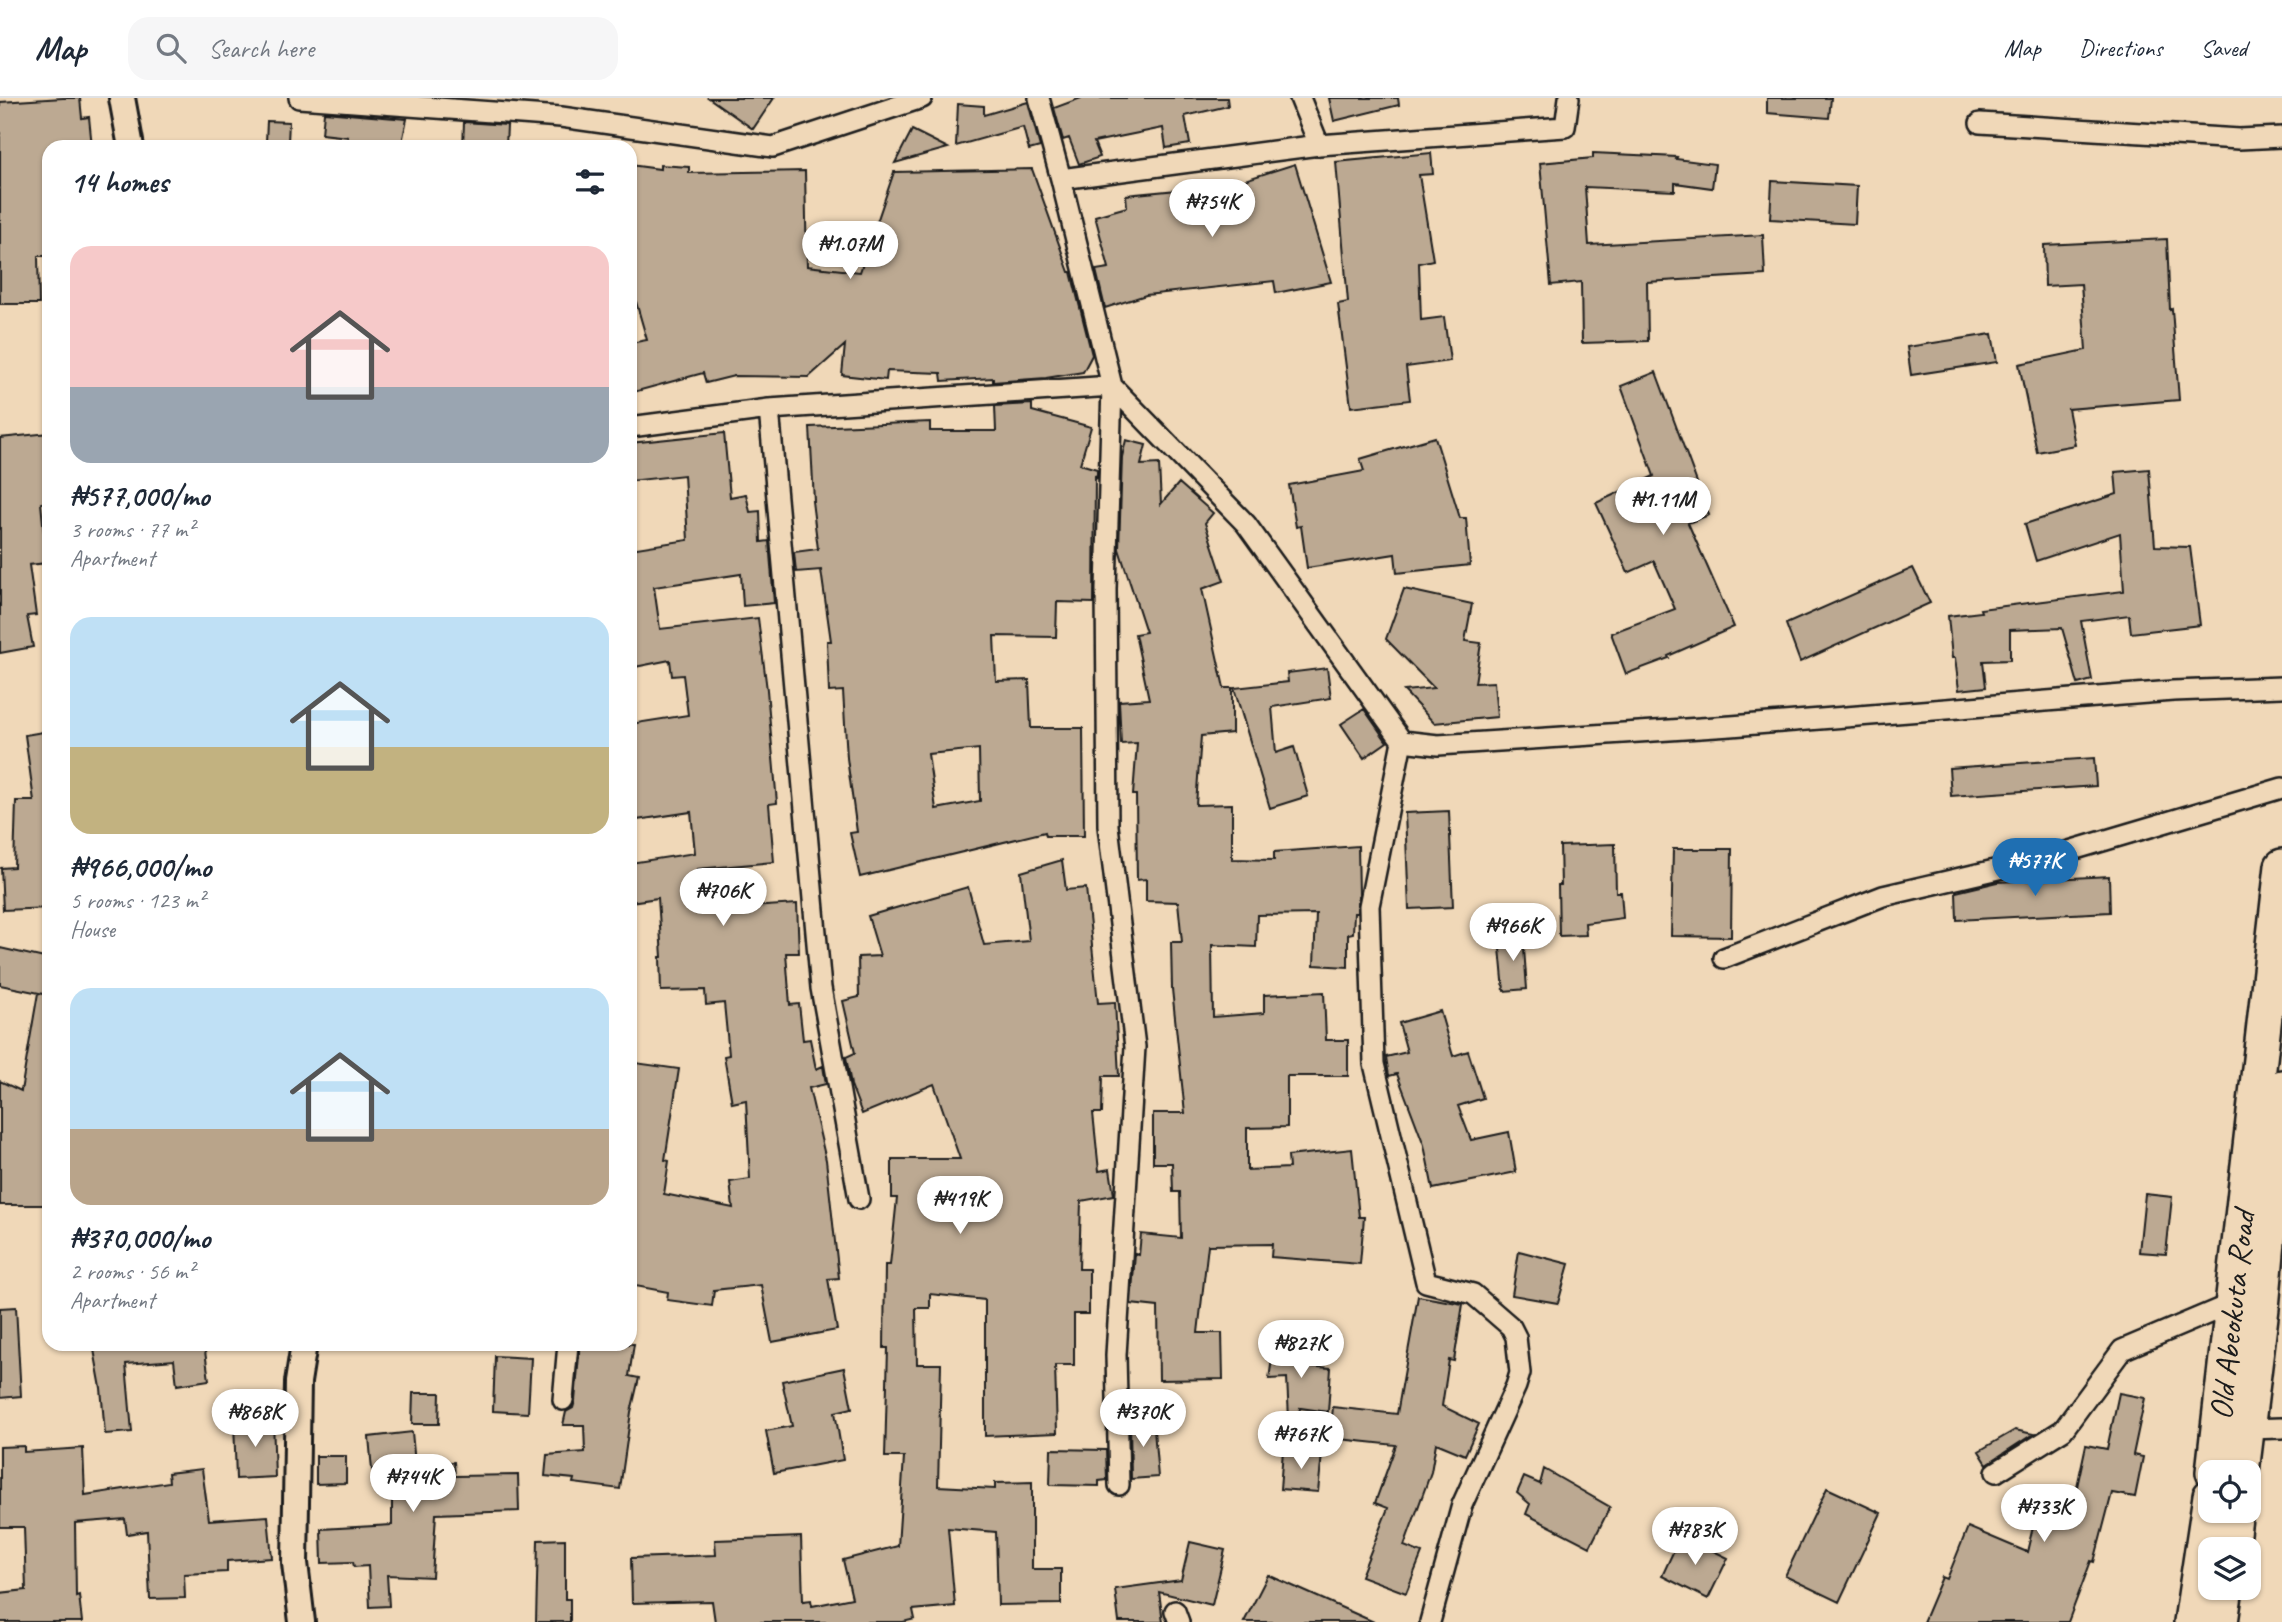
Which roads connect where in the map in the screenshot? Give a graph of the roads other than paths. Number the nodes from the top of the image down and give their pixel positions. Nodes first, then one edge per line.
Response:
1 (122, 98) edge
2 (299, 98) edge
3 (922, 98) edge
4 (1038, 98) edge
5 (1300, 98) edge
6 (1569, 98) edge
7 (1980, 123) dead end
8 (2282, 137) edge
9 (130, 140) edge
10 (1319, 145) junction
11 (1061, 179) junction
12 (1112, 386) junction
13 (769, 409) junction
14 (637, 426) edge
15 (2282, 687) edge
16 (1402, 741) junction
17 (2282, 788) edge
18 (2282, 866) edge
19 (1724, 958) dead end
20 (2282, 1087) edge
21 (859, 1199) dead end
22 (2233, 1303) junction
23 (303, 1351) edge
24 (567, 1351) edge
25 (563, 1400) dead end
26 (2246, 1429) junction
27 (2282, 1429) edge
28 (2214, 1460) edge
29 (2243, 1460) edge
30 (1996, 1472) dead end
31 (1119, 1485) dead end
32 (2206, 1523) edge
33 (2224, 1600) edge
34 (302, 1622) edge
35 (1430, 1622) edge
36 (2191, 1622) edge
37 (2221, 1622) edge

1 - 9 street
2 - 3 street
4 - 11 street
5 - 10 street
6 - 10 street
7 - 8 street
10 - 11 street
11 - 12 street
12 - 13 street
12 - 16 street
12 - 31 street
13 - 14 street
13 - 21 street
15 - 16 street
16 - 35 street
17 - 19 street
18 - 22 highway, Old Abeokuta Road
20 - 26 highway, Old Abeokuta Road
22 - 28 highway, Old Abeokuta Road
22 - 30 street
23 - 34 street
24 - 25 street
26 - 27 street
26 - 29 highway, Old Abeokuta Road
32 - 36 highway
33 - 37 highway

